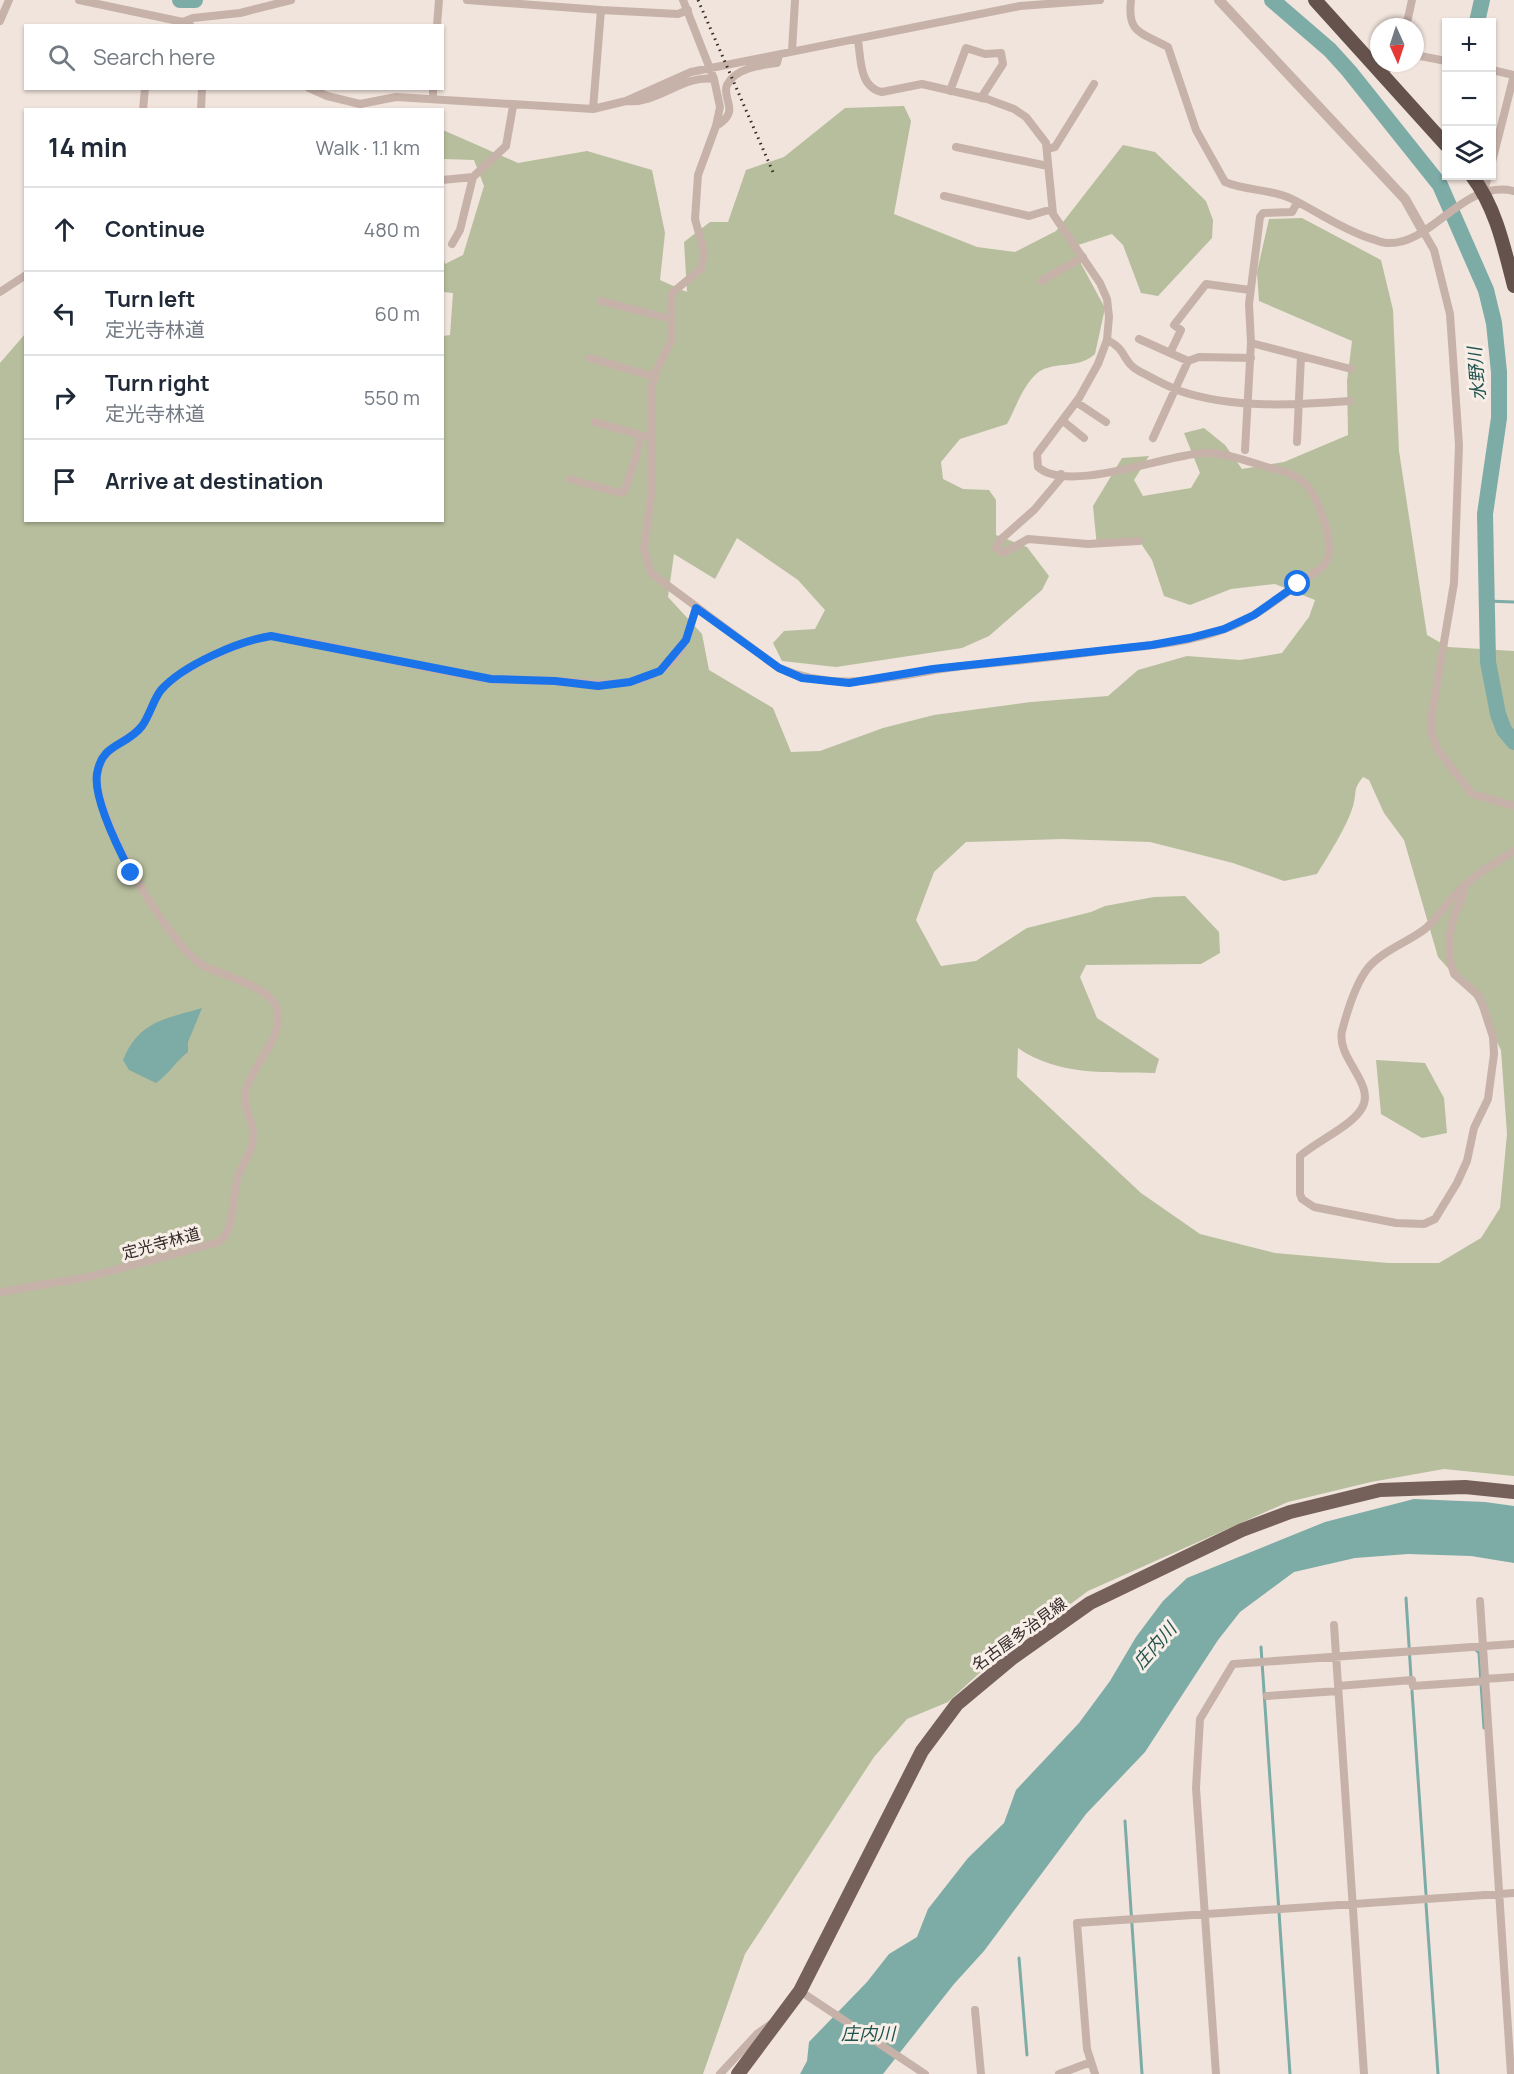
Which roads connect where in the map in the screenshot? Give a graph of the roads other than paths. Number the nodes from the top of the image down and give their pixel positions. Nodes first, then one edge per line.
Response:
1 (9, 0) edge
2 (80, 0) edge
3 (291, 0) edge
4 (439, 0) edge
5 (467, 0) edge
6 (683, 0) edge
7 (795, 0) edge
8 (1100, 0) edge
9 (1131, 0) edge
10 (1219, 0) edge
11 (1315, 0) edge
12 (1412, 0) edge
13 (1020, 3) edge
14 (601, 10) junction
15 (688, 10) junction
16 (1408, 18) edge
17 (0, 21) edge
18 (151, 21) edge
19 (187, 24) edge
20 (437, 24) edge
21 (858, 40) junction
22 (792, 51) junction
23 (779, 55) junction
24 (1424, 57) edge
25 (1442, 60) edge
26 (1496, 71) edge
27 (1383, 74) joint
28 (1514, 75) edge
29 (714, 76) junction
30 (1094, 84) dead end
31 (145, 90) edge
32 (202, 90) edge
33 (314, 90) edge
34 (433, 90) edge
35 (950, 91) junction
36 (981, 98) junction
37 (433, 99) junction
38 (626, 101) junction
39 (513, 106) junction
40 (359, 107) edge
41 (143, 108) edge
42 (201, 108) edge
43 (593, 109) junction
44 (716, 126) junction
45 (1442, 140) edge
46 (1496, 143) edge
47 (956, 147) dead end
48 (1047, 149) junction
49 (1048, 166) junction
50 (473, 177) junction
51 (444, 180) edge
52 (1474, 180) edge
53 (1486, 180) edge
54 (1514, 191) edge
55 (1480, 194) junction
56 (944, 196) dead end
57 (1298, 203) junction
58 (1052, 209) junction
59 (1423, 231) junction
60 (452, 244) dead end
61 (1083, 257) junction
62 (24, 276) edge
63 (1041, 281) dead end
64 (1514, 286) edge
65 (1250, 290) junction
66 (0, 292) edge
67 (602, 301) dead end
68 (671, 319) junction
69 (1139, 339) dead end
70 (1107, 340) junction
71 (1251, 343) junction
72 (1170, 353) junction
73 (1301, 356) junction
74 (590, 358) dead end
75 (1251, 358) junction
76 (1188, 361) junction
77 (1351, 369) dead end
78 (654, 376) junction
79 (1175, 389) junction
80 (1350, 401) dead end
81 (1076, 402) junction
82 (1247, 403) junction
83 (1299, 404) junction
84 (1063, 421) junction
85 (595, 422) dead end
86 (1106, 422) dead end
87 (650, 435) junction
88 (640, 436) junction
89 (1084, 438) dead end
90 (1153, 438) dead end
91 (1297, 442) dead end
92 (1245, 450) dead end
93 (1060, 474) junction
94 (570, 479) dead end
95 (1139, 541) dead end
96 (696, 608) junction
97 (1514, 806) edge
98 (1514, 851) edge
99 (1463, 886) junction
100 (0, 1292) edge
101 (1514, 1492) edge
102 (1480, 1601) dead end
103 (1334, 1625) dead end
104 (1514, 1644) edge
105 (1482, 1646) junction
106 (1336, 1656) junction
107 (1514, 1677) edge
108 (1485, 1680) junction
109 (1338, 1688) junction
110 (1267, 1696) dead end
111 (1500, 1893) junction
112 (1514, 1893) edge
113 (1353, 1904) junction
114 (1205, 1914) junction
115 (800, 1990) junction
116 (975, 2010) dead end
117 (783, 2015) junction
118 (1091, 2062) junction
119 (720, 2074) edge
120 (738, 2074) edge
121 (925, 2074) edge
122 (981, 2074) edge
123 (1059, 2074) edge
124 (1095, 2074) edge
125 (1216, 2074) edge
126 (1364, 2074) edge
127 (1511, 2074) edge

1 - 17 street
2 - 18 street
3 - 19 street
4 - 20 street
5 - 14 street
6 - 15 street
7 - 22 street
8 - 13 street
9 - 57 street
10 - 59 street
11 - 27 highway
12 - 16 street
13 - 21 street
14 - 15 street
14 - 43 street
15 - 29 street
18 - 19 street
21 - 22 street
21 - 35 street
22 - 23 street
23 - 38 street
23 - 44 street
24 - 25 street
26 - 28 street
27 - 45 highway
28 - 46 street
29 - 38 street
29 - 44 street
30 - 48 street
31 - 41 street
32 - 42 street
33 - 40 street
34 - 37 street
35 - 36 street
35 - 36 street
36 - 48 street
37 - 39 street
37 - 40 street
38 - 43 street
39 - 43 street
39 - 50 street
44 - 68 street
47 - 49 street
48 - 49 street
49 - 58 street
50 - 51 street
50 - 60 street
52 - 55 highway
53 - 55 street
54 - 55 street
55 - 59 street
55 - 64 highway
56 - 58 street
57 - 59 street
57 - 65 street
58 - 61 street
59 - 97 street
61 - 63 street
61 - 70 street
62 - 66 street
65 - 71 street
65 - 72 street
67 - 68 street
68 - 78 street
69 - 72 street
70 - 79 street
70 - 81 street
71 - 73 street
71 - 75 street
72 - 76 street
73 - 77 street
73 - 83 street
74 - 78 street
75 - 76 street
75 - 82 street
76 - 79 street
78 - 87 street
79 - 82 street
79 - 90 street
80 - 83 street
81 - 84 street
81 - 86 street
82 - 83 street
82 - 92 street
83 - 91 street
84 - 89 street
84 - 93 street
85 - 88 street
87 - 88 street
87 - 96 street
88 - 94 street
93 - 95 street
93 - 96 street
96 - 100 street, 定光寺林道
98 - 99 street
99 - 99 street
101 - 115 main road, 名古屋多治見線
102 - 105 street
103 - 106 street
104 - 105 street
105 - 106 street
105 - 108 street
106 - 109 street
106 - 114 street
107 - 108 street
108 - 109 street
108 - 111 street
109 - 110 street
109 - 113 street
111 - 112 street
111 - 113 street
111 - 127 street
113 - 114 street
113 - 126 street
114 - 118 street
114 - 125 street
115 - 117 main road, 名古屋多治見線
115 - 121 street
116 - 122 street
117 - 119 street
117 - 120 main road, 名古屋多治見線
118 - 123 street
118 - 124 street

